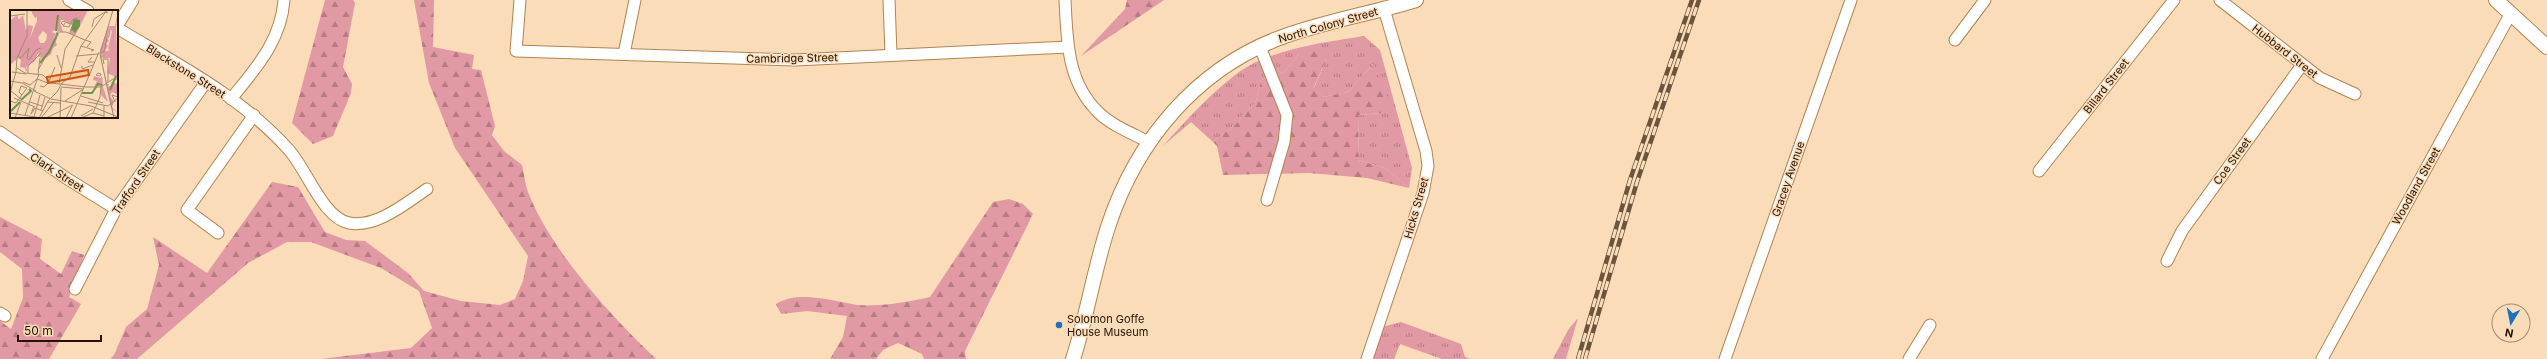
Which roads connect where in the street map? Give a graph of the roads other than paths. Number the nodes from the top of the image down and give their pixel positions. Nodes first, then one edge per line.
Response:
1 (69, 0) edge
2 (132, 0) edge
3 (284, 0) edge
4 (520, 0) edge
5 (635, 0) edge
6 (889, 0) edge
7 (1065, 0) edge
8 (1416, 0) edge
9 (1851, 0) edge
10 (1985, 0) edge
11 (2174, 0) edge
12 (2220, 0) edge
13 (2496, 0) edge
14 (1384, 9) junction
15 (86, 10) edge
16 (2511, 14) junction
17 (118, 25) edge
18 (118, 28) edge
19 (1955, 40) dead end
20 (1068, 47) junction
21 (1260, 47) junction
22 (2547, 47) edge
23 (624, 54) junction
24 (891, 54) junction
25 (2302, 65) junction
26 (206, 82) junction
27 (2355, 94) dead end
28 (231, 99) junction
29 (254, 115) junction
30 (0, 132) edge
31 (1147, 142) junction
32 (2039, 171) dead end
33 (428, 189) dead end
34 (1267, 200) dead end
35 (116, 209) junction
36 (218, 232) dead end
37 (2167, 260) dead end
38 (76, 289) dead end
39 (1930, 325) dead end
40 (1073, 359) edge
41 (1368, 359) edge
42 (1725, 359) edge
43 (1909, 359) edge
44 (2322, 359) edge

1 - 15 street
2 - 17 street
3 - 28 street
4 - 23 street, Cambridge Street
5 - 23 street
6 - 24 street
7 - 20 street
8 - 14 main road, North Colony Street
9 - 42 street, Gracey Avenue
10 - 19 street
11 - 32 street, Billard Street
12 - 25 street, Hubbard Street
13 - 16 main road
14 - 21 main road, North Colony Street
14 - 41 street, Hicks Street
16 - 22 main road
16 - 44 street, Woodland Street
18 - 26 street, Blackstone Street
20 - 24 street, Cambridge Street
20 - 31 street
21 - 31 main road, North Colony Street
21 - 34 street
23 - 24 street, Cambridge Street
25 - 27 street, Hubbard Street
25 - 37 street, Coe Street
26 - 28 street, Blackstone Street
26 - 35 street, Trafford Street
28 - 29 street, Blackstone Street
29 - 33 street, Blackstone Street
29 - 36 street
30 - 35 street, Clark Street
31 - 40 main road, North Colony Street
35 - 38 street, Trafford Street
39 - 43 street

